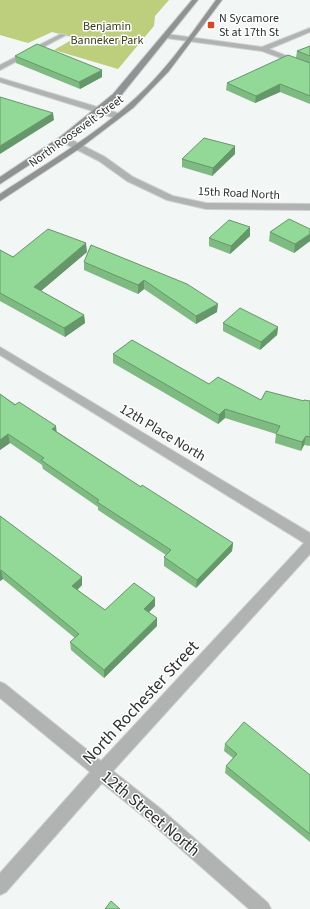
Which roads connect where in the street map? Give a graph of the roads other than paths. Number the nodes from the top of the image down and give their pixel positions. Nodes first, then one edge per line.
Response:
1 (195, 0) edge
2 (219, 0) edge
3 (310, 30) edge
4 (63, 35) dead end
5 (166, 36) junction
6 (190, 39) junction
7 (263, 49) junction
8 (310, 67) edge
9 (0, 68) edge
10 (0, 80) edge
11 (99, 110) junction
12 (118, 116) junction
13 (63, 139) junction
14 (79, 146) junction
15 (0, 181) edge
16 (0, 198) edge
17 (310, 207) edge
18 (0, 350) edge
19 (310, 540) edge
20 (310, 544) edge
21 (0, 689) edge
22 (102, 771) junction
23 (0, 886) edge
24 (262, 909) edge

1 - 5 main road, North Roosevelt Street
2 - 6 main road, North Roosevelt Street
3 - 7 street
4 - 9 street
5 - 6 street
5 - 11 main road, North Roosevelt Street
6 - 7 street
6 - 12 main road, North Roosevelt Street
7 - 8 street
10 - 11 street
11 - 12 street
11 - 13 main road, North Roosevelt Street
12 - 14 main road, North Roosevelt Street
13 - 14 street, 15th Road North
13 - 15 main road, North Roosevelt Street
14 - 16 main road, North Roosevelt Street
14 - 17 street, 15th Road North
18 - 19 street, 12th Place North
20 - 22 street, North Rochester Street
21 - 22 street, 12th Street North
22 - 23 street, North Rochester Street
22 - 24 street, 12th Street North

